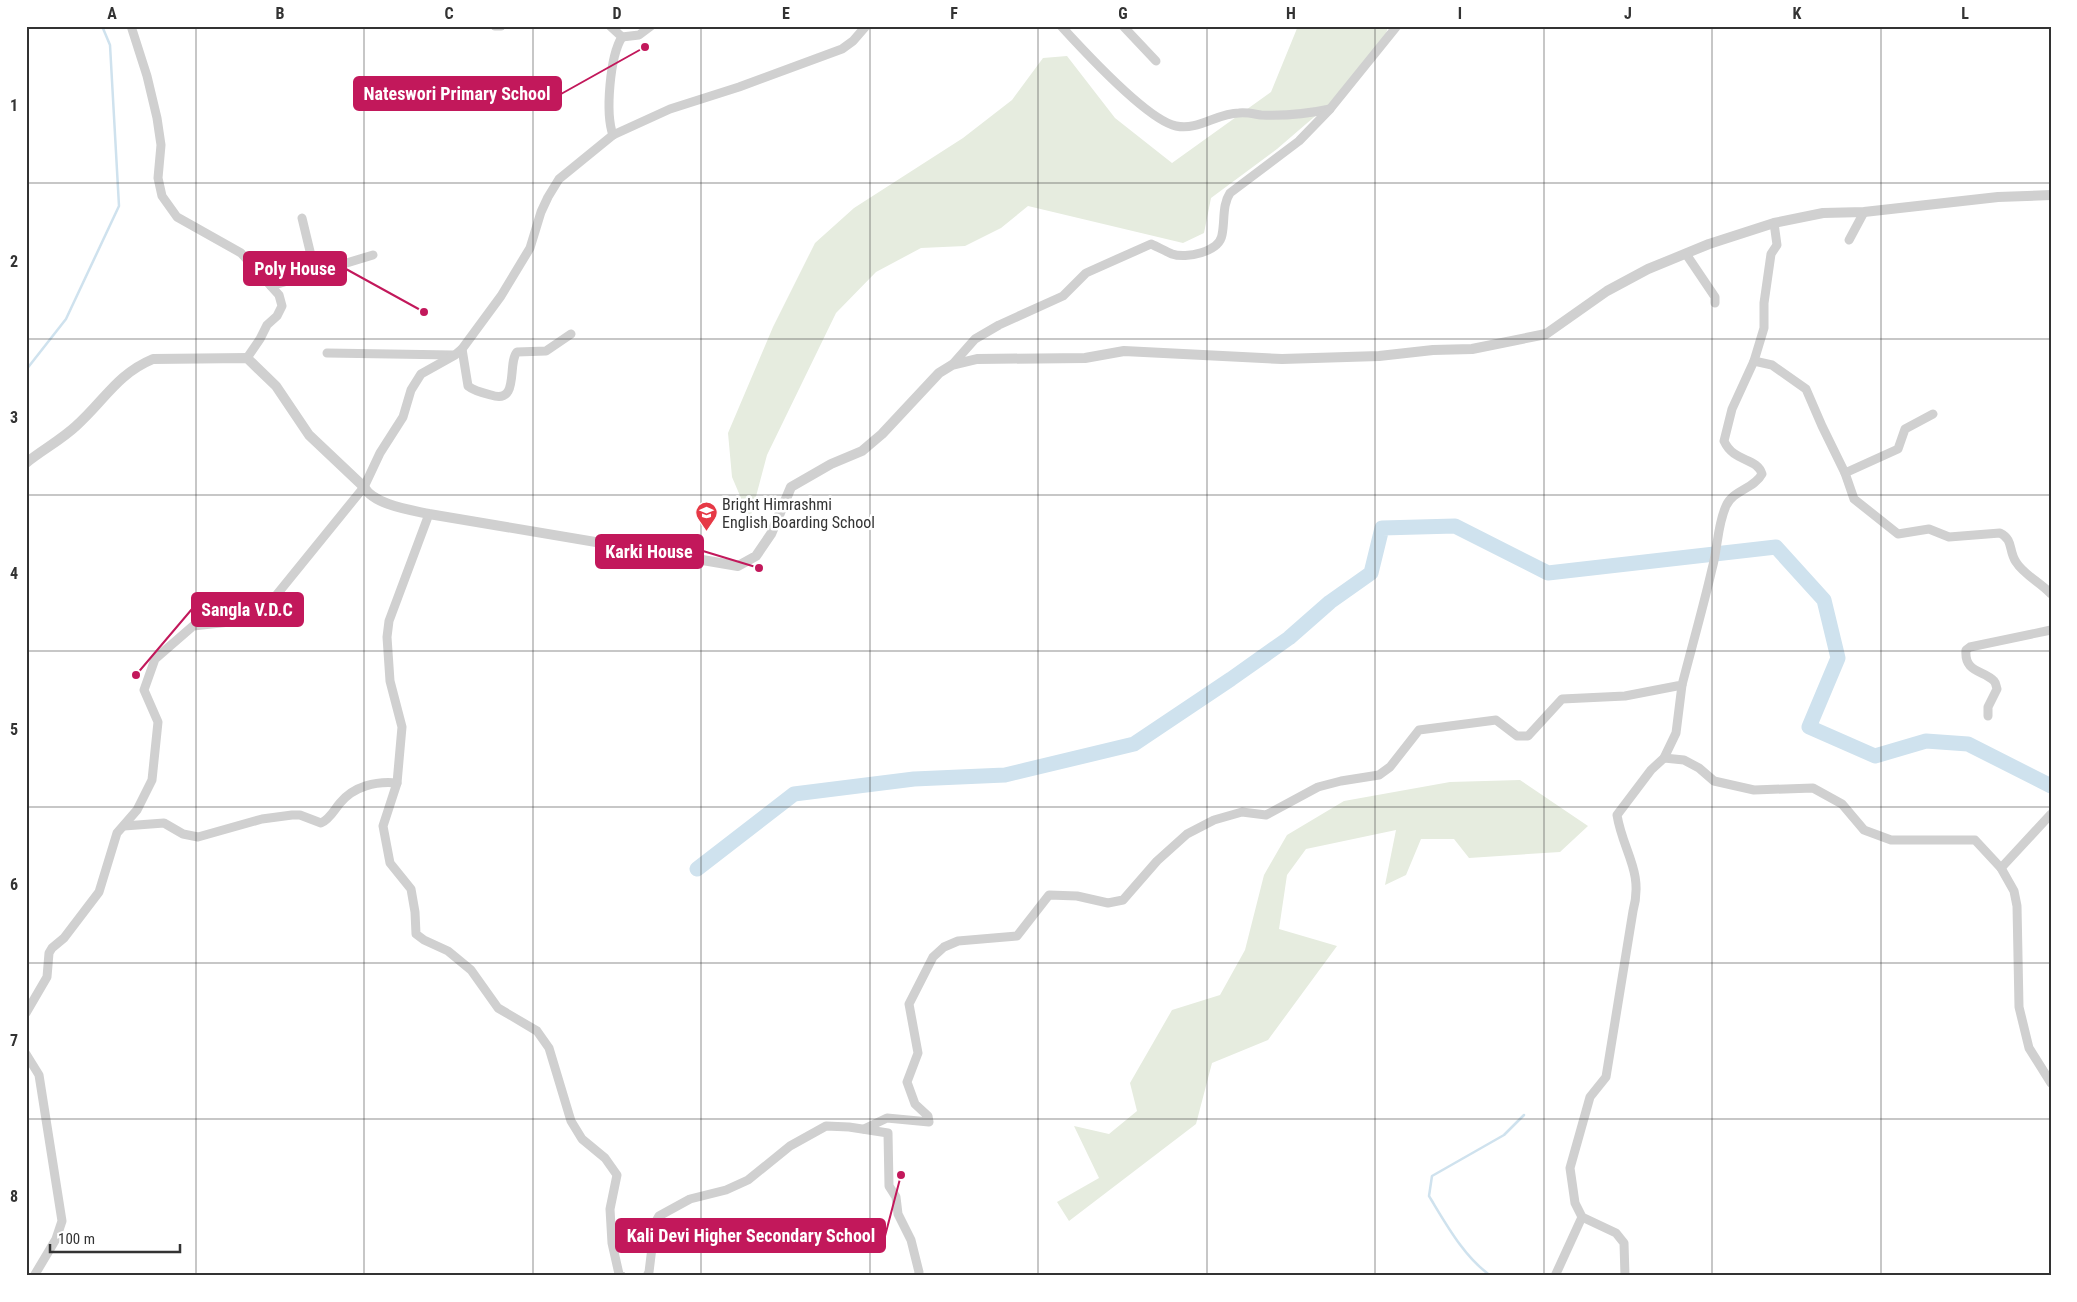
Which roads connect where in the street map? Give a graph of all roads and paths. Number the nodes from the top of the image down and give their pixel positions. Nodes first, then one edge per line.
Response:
1 (131, 26) edge
2 (495, 26) edge
3 (501, 26) edge
4 (610, 26) edge
5 (651, 26) edge
6 (866, 26) edge
7 (1061, 26) edge
8 (1123, 26) edge
9 (1397, 26) edge
10 (622, 37) junction
11 (1156, 61) dead end
12 (1330, 109) junction
13 (613, 135) junction
14 (2051, 195) edge
15 (1864, 212) junction
16 (302, 218) dead end
17 (1774, 223) junction
18 (1849, 240) dead end
19 (1686, 254) junction
20 (373, 256) dead end
21 (315, 272) junction
22 (271, 286) junction
23 (1715, 303) dead end
24 (571, 334) dead end
25 (327, 352) dead end
26 (459, 352) junction
27 (247, 358) junction
28 (1754, 361) junction
29 (952, 364) junction
30 (1933, 414) dead end
31 (26, 463) edge
32 (1845, 473) junction
33 (364, 488) junction
34 (429, 514) junction
35 (2049, 589) edge
36 (2051, 630) edge
37 (1682, 685) junction
38 (1988, 716) dead end
39 (1664, 758) junction
40 (397, 783) junction
41 (2051, 814) edge
42 (124, 826) junction
43 (2001, 868) junction
44 (26, 1013) edge
45 (26, 1054) edge
46 (2051, 1084) edge
47 (864, 1129) junction
48 (1582, 1217) junction
49 (34, 1276) edge
50 (622, 1276) edge
51 (647, 1276) edge
52 (918, 1276) edge
53 (1556, 1276) edge
54 (1625, 1276) edge

1 - 22 street
2 - 3 street
4 - 10 street
5 - 10 street
6 - 13 street
7 - 12 street
8 - 11 street
9 - 12 street
10 - 13 street
12 - 29 street
13 - 26 street
14 - 15 street
15 - 17 street
15 - 18 street
16 - 21 street
17 - 19 street
17 - 28 street
19 - 23 street
19 - 29 street
20 - 21 street
21 - 22 street
22 - 27 street
24 - 26 street
25 - 26 street
26 - 33 street
27 - 31 street
27 - 33 street
28 - 32 street
28 - 37 street
29 - 34 street
30 - 32 street
32 - 35 street
33 - 34 street
33 - 42 street
34 - 40 street
36 - 38 street
37 - 39 street
37 - 47 street
39 - 43 street
39 - 48 street
40 - 42 street
40 - 50 street
41 - 43 street
42 - 44 street
43 - 46 street
45 - 49 street
47 - 51 street
47 - 52 street
48 - 53 street
48 - 54 street

